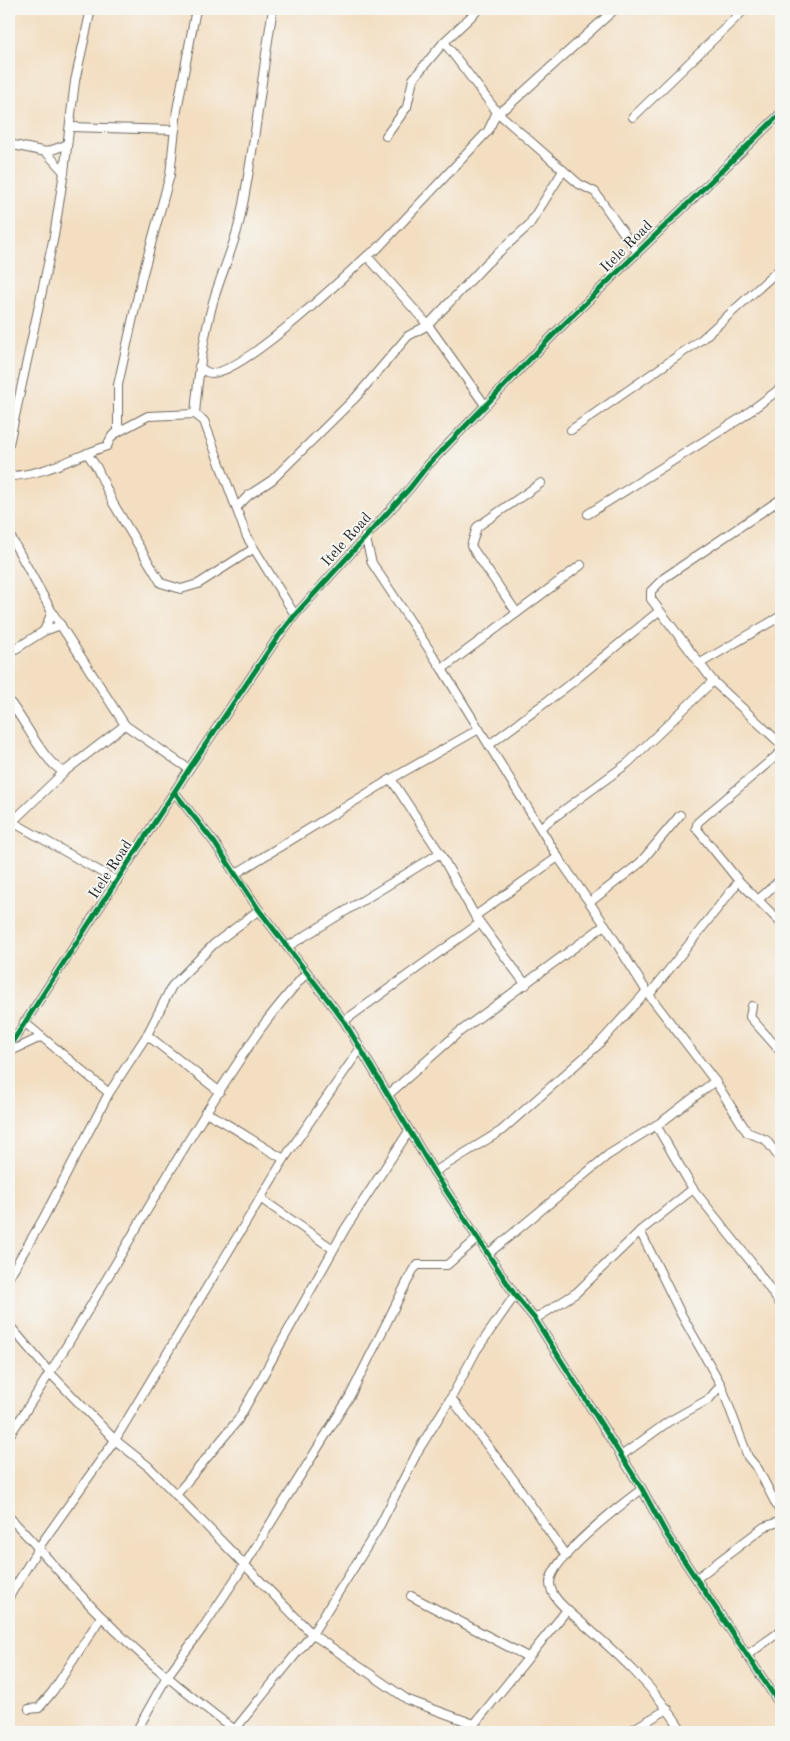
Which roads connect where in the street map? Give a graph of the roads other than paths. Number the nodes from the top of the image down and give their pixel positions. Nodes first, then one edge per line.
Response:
1 (91, 9) edge
2 (196, 9) edge
3 (273, 9) edge
4 (479, 9) edge
5 (615, 9) edge
6 (745, 9) edge
7 (444, 42) junction
8 (497, 112) junction
9 (781, 113) edge
10 (633, 117) dead end
11 (70, 127) junction
12 (175, 130) junction
13 (386, 136) dead end
14 (9, 144) edge
15 (66, 145) junction
16 (46, 152) junction
17 (563, 171) junction
18 (64, 172) junction
19 (637, 252) junction
20 (367, 256) junction
21 (781, 268) edge
22 (428, 325) junction
23 (199, 366) junction
24 (781, 388) edge
25 (485, 405) junction
26 (196, 414) junction
27 (571, 430) dead end
28 (118, 432) junction
29 (10, 439) edge
30 (87, 453) junction
31 (9, 476) edge
32 (541, 483) dead end
33 (781, 499) edge
34 (237, 507) junction
35 (588, 514) dead end
36 (9, 534) edge
37 (365, 536) junction
38 (253, 549) junction
39 (580, 565) dead end
40 (659, 611) junction
41 (52, 612) junction
42 (517, 613) junction
43 (295, 615) junction
44 (781, 616) edge
45 (61, 625) junction
46 (44, 631) junction
47 (9, 653) edge
48 (699, 664) junction
49 (442, 669) junction
50 (713, 680) junction
51 (9, 701) edge
52 (125, 725) junction
53 (479, 729) junction
54 (781, 744) edge
55 (489, 745) junction
56 (781, 752) edge
57 (190, 769) junction
58 (64, 772) junction
59 (391, 779) junction
60 (175, 793) junction
61 (680, 814) dead end
62 (10, 820) edge
63 (541, 827) junction
64 (440, 853) junction
65 (558, 857) junction
66 (235, 874) junction
67 (781, 879) edge
68 (117, 881) junction
69 (739, 881) junction
70 (758, 900) junction
71 (590, 902) junction
72 (259, 910) junction
73 (478, 919) junction
74 (781, 923) edge
75 (606, 924) junction
76 (288, 947) junction
77 (307, 972) junction
78 (526, 985) junction
79 (648, 993) junction
80 (752, 1006) dead end
81 (24, 1022) junction
82 (344, 1022) junction
83 (11, 1034) edge
84 (147, 1035) junction
85 (41, 1037) junction
86 (9, 1047) edge
87 (360, 1048) junction
88 (9, 1052) edge
89 (781, 1052) edge
90 (715, 1081) junction
91 (220, 1092) junction
92 (109, 1093) junction
93 (388, 1095) junction
94 (205, 1112) junction
95 (656, 1126) junction
96 (408, 1131) junction
97 (284, 1159) junction
98 (781, 1160) edge
99 (434, 1172) junction
100 (693, 1189) junction
101 (260, 1198) junction
102 (640, 1231) junction
103 (478, 1238) junction
104 (333, 1249) junction
105 (488, 1254) junction
106 (9, 1277) edge
107 (515, 1294) junction
108 (781, 1304) edge
109 (535, 1319) junction
110 (9, 1325) edge
111 (50, 1374) junction
112 (721, 1385) junction
113 (451, 1398) junction
114 (9, 1436) edge
115 (115, 1440) junction
116 (621, 1456) junction
117 (642, 1489) junction
118 (176, 1495) junction
119 (781, 1514) edge
120 (9, 1517) edge
121 (781, 1521) edge
122 (39, 1547) junction
123 (566, 1556) junction
124 (244, 1566) junction
125 (697, 1578) junction
126 (411, 1596) dead end
127 (9, 1598) edge
128 (567, 1610) junction
129 (101, 1617) junction
130 (781, 1631) edge
131 (312, 1634) junction
132 (747, 1655) junction
133 (528, 1657) junction
134 (166, 1678) junction
135 (781, 1706) edge
136 (29, 1709) dead end
137 (668, 1709) junction
138 (474, 1724) junction
139 (234, 1731) edge
140 (136, 1732) edge
141 (244, 1732) edge
142 (468, 1732) edge
143 (628, 1732) edge
144 (683, 1732) edge

1 - 11 street
2 - 12 street
3 - 23 street
4 - 7 street
5 - 8 street
6 - 10 street
7 - 8 street
7 - 13 street
8 - 17 street
8 - 20 street
9 - 19 street, Itele Road
11 - 12 street
11 - 15 street
12 - 28 street
14 - 16 street
15 - 16 street
15 - 18 street
16 - 18 street
17 - 19 street
17 - 22 street
18 - 29 street
19 - 25 street, Itele Road
20 - 22 street
20 - 23 street
21 - 27 street
22 - 25 street
22 - 34 street
23 - 26 street
24 - 35 street
25 - 37 street, Itele Road
26 - 28 street
26 - 34 street
28 - 30 street
30 - 31 street
30 - 38 street
32 - 42 street
33 - 40 street
34 - 38 street
36 - 41 street
37 - 43 street, Itele Road
37 - 49 street
38 - 43 street
39 - 42 street
40 - 48 street
40 - 55 street
41 - 45 street
41 - 46 street
42 - 49 street
43 - 57 street, Itele Road
44 - 48 street
45 - 46 street
45 - 52 street
46 - 47 street
48 - 50 street
49 - 53 street
50 - 54 street
50 - 63 street
51 - 58 street
52 - 57 street
52 - 58 street
53 - 55 street
53 - 59 street
55 - 63 street
56 - 69 street
57 - 60 street, Itele Road
58 - 62 street
59 - 64 street
59 - 66 street
60 - 66 street
60 - 68 street, Itele Road
61 - 71 street
62 - 68 street
63 - 65 street
64 - 73 street
64 - 76 street
65 - 71 street
65 - 73 street
66 - 72 street
67 - 70 street
68 - 81 street, Itele Road
69 - 70 street
69 - 79 street
70 - 74 street
71 - 75 street
72 - 76 street
72 - 84 street
73 - 78 street
73 - 82 street
75 - 78 street
75 - 79 street
76 - 77 street
77 - 82 street
77 - 91 street
78 - 93 street
79 - 90 street
79 - 99 street
80 - 89 street
81 - 83 street, Itele Road
81 - 85 street
82 - 87 street
83 - 86 street, Itele Road
84 - 91 street
84 - 92 street
85 - 88 street
85 - 92 street
87 - 93 street
87 - 97 street
90 - 95 street
90 - 98 street
91 - 94 street
92 - 106 street
93 - 96 street
94 - 97 street
94 - 111 street
95 - 100 street
95 - 105 street
96 - 99 street
96 - 104 street
97 - 101 street
99 - 103 street
100 - 102 street
100 - 108 street
101 - 104 street
101 - 115 street
102 - 109 street
102 - 112 street
103 - 105 street
103 - 124 street
104 - 118 street
105 - 107 street
107 - 109 street
107 - 113 street
109 - 116 street
110 - 111 street
111 - 114 street
111 - 115 street
112 - 116 street
112 - 119 street
113 - 123 street
113 - 131 street
115 - 118 street
115 - 122 street
116 - 117 street
117 - 123 street
117 - 125 street
118 - 124 street
120 - 122 street
121 - 125 street
122 - 127 street
122 - 129 street
123 - 128 street
124 - 131 street
124 - 134 street
125 - 132 street
126 - 133 street
128 - 133 street
128 - 137 street
129 - 134 street
129 - 136 street
130 - 132 street
131 - 138 street
131 - 139 street
132 - 135 street
133 - 138 street
134 - 139 street
134 - 140 street
137 - 143 street
137 - 144 street
138 - 142 street
139 - 141 street

